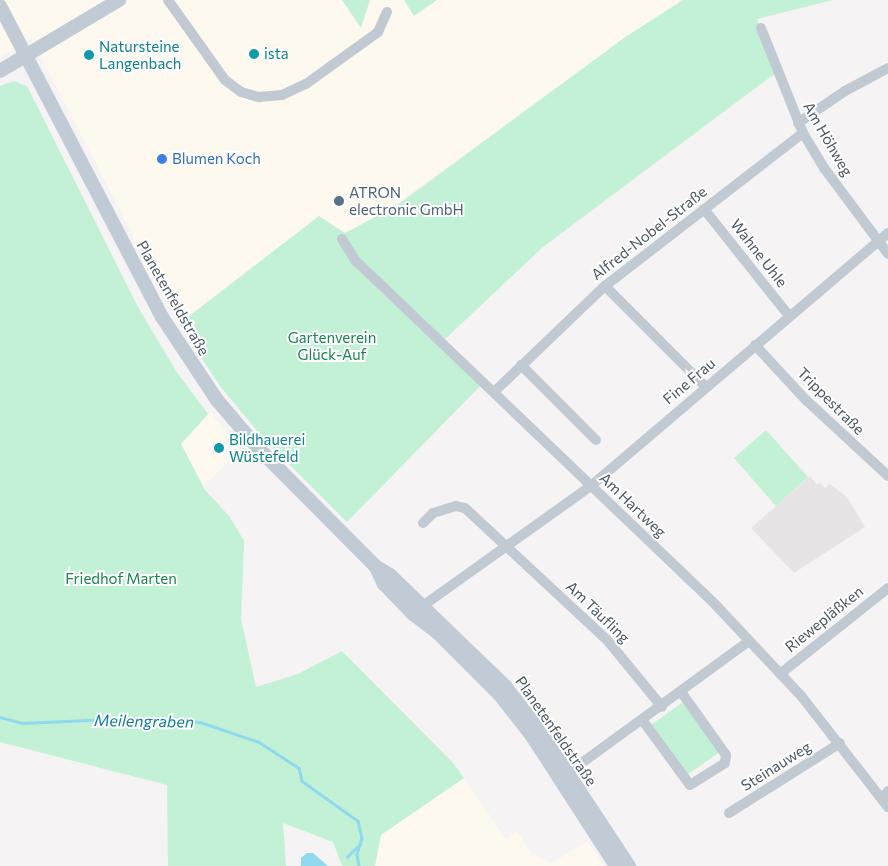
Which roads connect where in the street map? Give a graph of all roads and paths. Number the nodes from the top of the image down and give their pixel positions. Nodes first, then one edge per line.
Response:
1 (119, 0) edge
2 (168, 0) edge
3 (0, 6) edge
4 (387, 12) dead end
5 (762, 28) dead end
6 (27, 55) junction
7 (888, 68) edge
8 (0, 70) edge
9 (798, 123) junction
10 (803, 133) junction
11 (704, 208) junction
12 (888, 233) edge
13 (342, 239) dead end
14 (878, 241) junction
15 (888, 254) edge
16 (605, 286) junction
17 (789, 316) junction
18 (755, 345) junction
19 (521, 365) junction
20 (705, 386) junction
21 (495, 391) junction
22 (596, 440) dead end
23 (888, 476) edge
24 (592, 485) junction
25 (423, 523) dead end
26 (505, 546) junction
27 (888, 588) edge
28 (417, 610) junction
29 (749, 641) junction
30 (780, 674) junction
31 (682, 693) junction
32 (662, 707) junction
33 (643, 721) junction
34 (840, 743) junction
35 (568, 774) junction
36 (886, 799) edge
37 (729, 813) dead end
38 (616, 866) edge
39 (629, 866) edge

1 - 6 street
2 - 4 street
3 - 6 street, Planetenfeldstraße
5 - 9 street, Am Höhweg
6 - 8 street
6 - 28 street, Planetenfeldstraße
7 - 9 street
9 - 10 street, Am Höhweg
10 - 11 street, Alfred-Nobel-Straße
10 - 14 street, Am Höhweg
11 - 16 street, Alfred-Nobel-Straße
11 - 17 street, Wahne Uhle
12 - 14 street, Fine Frau
13 - 21 street, Am Hartweg
14 - 15 street, Am Höhweg
14 - 17 street, Fine Frau
16 - 19 street, Alfred-Nobel-Straße
16 - 20 street
17 - 18 street, Fine Frau
18 - 20 street, Fine Frau
18 - 23 street, Trippestraße
19 - 21 street, Alfred-Nobel-Straße
19 - 22 street
20 - 24 street, Fine Frau
21 - 24 street, Am Hartweg
24 - 26 street, Fine Frau
24 - 29 street, Am Hartweg
25 - 26 street
26 - 28 street, Fine Frau
26 - 32 street, Am Täufling
27 - 30 street, Riewepläßken
28 - 35 street, Planetenfeldstraße
28 - 38 street, Planetenfeldstraße
29 - 30 street, Am Hartweg
29 - 31 street
30 - 34 street, Am Hartweg
31 - 32 street
31 - 33 street
32 - 33 street
33 - 35 street
34 - 36 street, Am Hartweg
34 - 37 street, Steinauweg
35 - 39 street, Planetenfeldstraße

